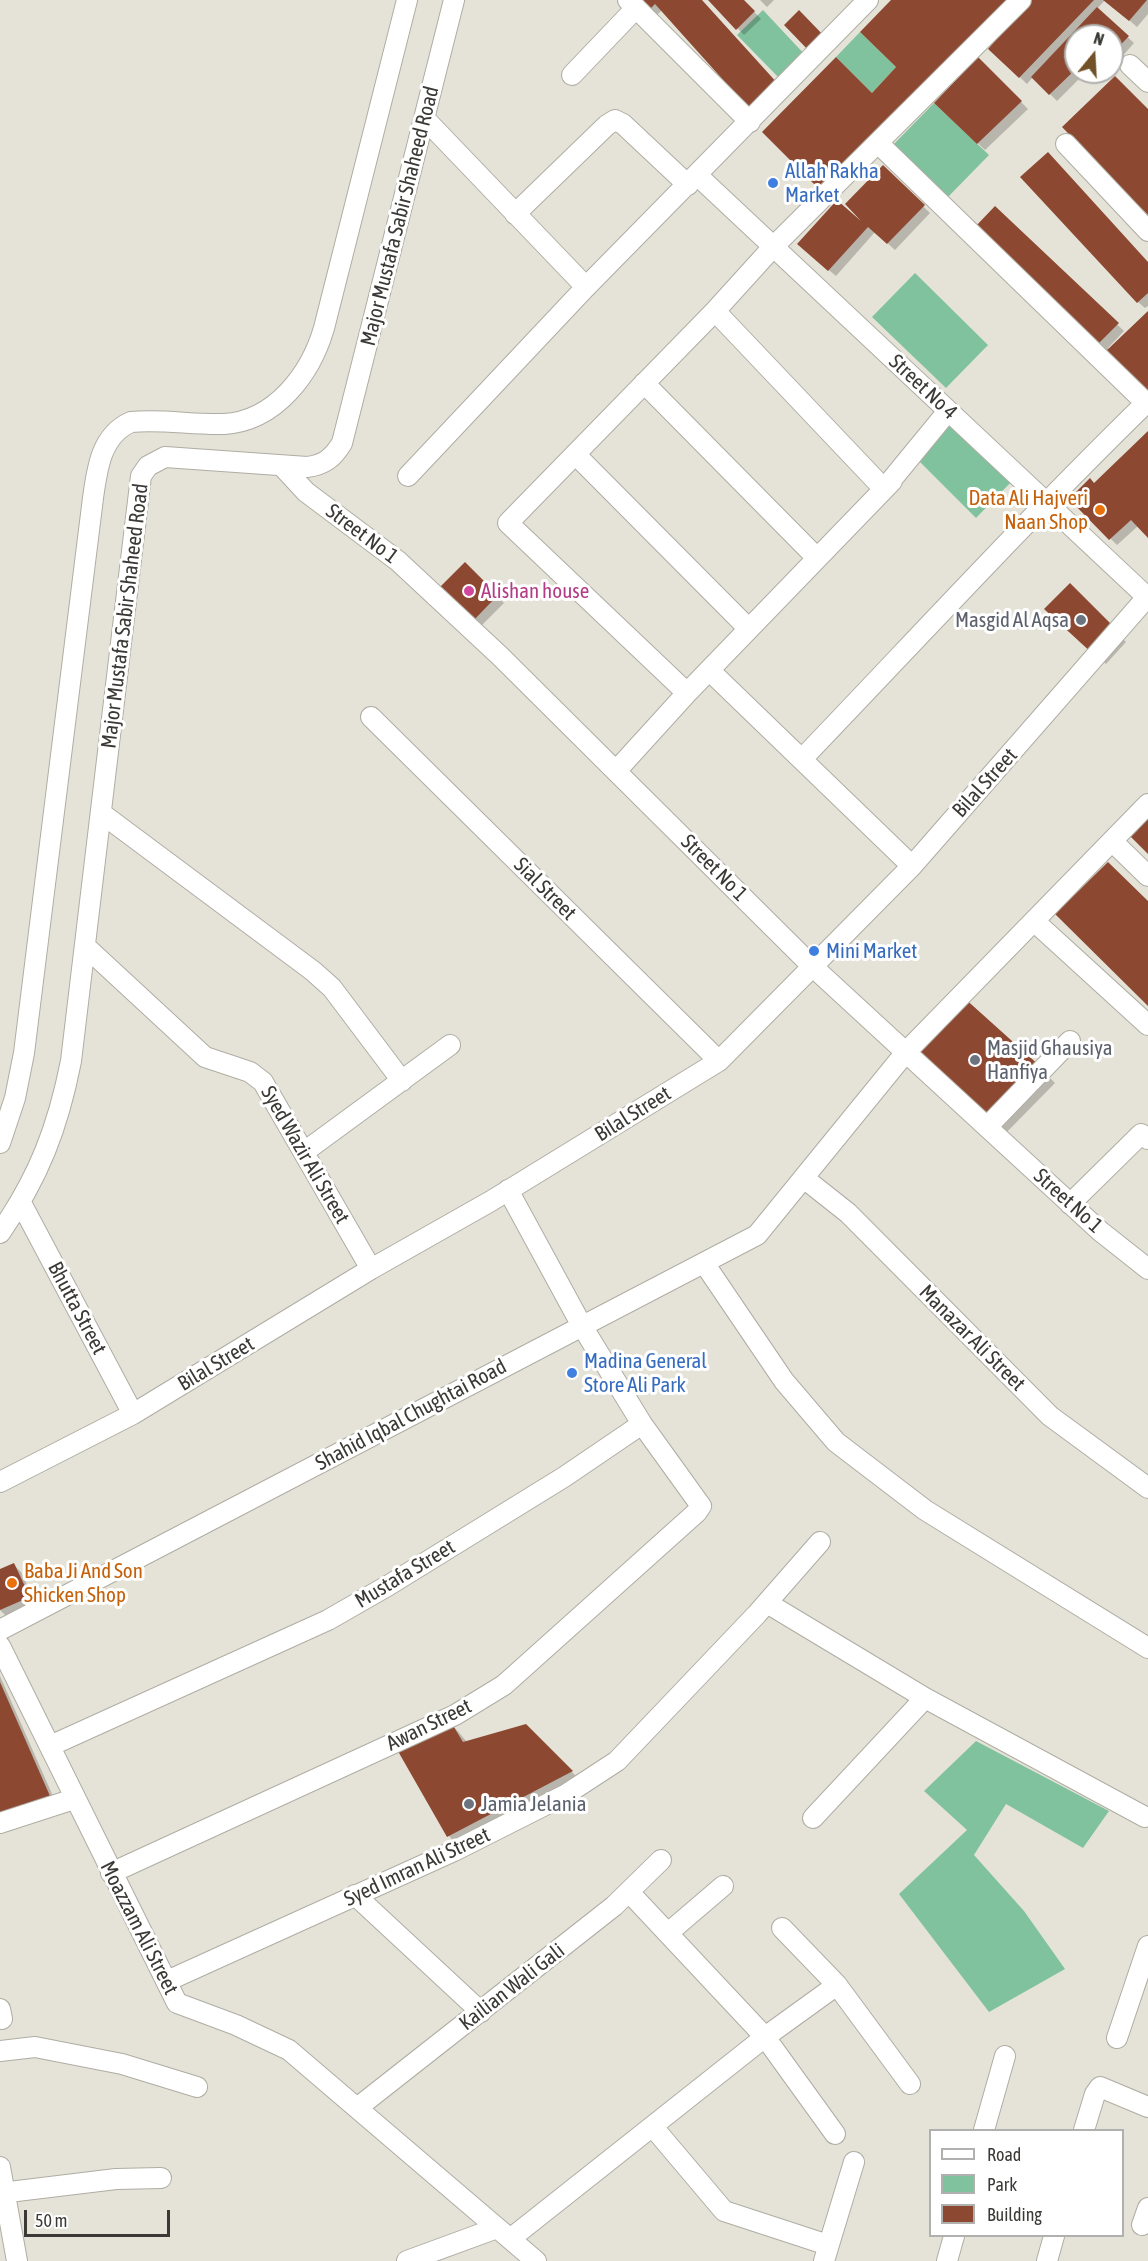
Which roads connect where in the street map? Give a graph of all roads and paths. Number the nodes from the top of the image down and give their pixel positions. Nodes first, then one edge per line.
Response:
1 (407, 0) edge
2 (454, 0) edge
3 (868, 0) edge
4 (1021, 0) edge
5 (632, 4) edge
6 (1130, 65) dead end
7 (572, 75) dead end
8 (1148, 82) edge
9 (425, 119) junction
10 (750, 122) junction
11 (878, 143) junction
12 (1066, 144) dead end
13 (693, 180) junction
14 (515, 214) junction
15 (1148, 231) edge
16 (773, 247) junction
17 (586, 287) junction
18 (716, 311) junction
19 (644, 383) junction
20 (1147, 402) edge
21 (948, 411) junction
22 (575, 454) junction
23 (915, 457) dead end
24 (282, 466) junction
25 (408, 476) dead end
26 (884, 489) junction
27 (1045, 502) junction
28 (817, 558) junction
29 (1148, 597) edge
30 (749, 629) junction
31 (709, 670) junction
32 (687, 693) junction
33 (371, 717) dead end
34 (802, 759) junction
35 (617, 770) junction
36 (1148, 804) edge
37 (101, 813) junction
38 (1112, 841) junction
39 (912, 866) junction
40 (1148, 876) edge
41 (1034, 921) junction
42 (85, 946) junction
43 (813, 966) junction
44 (1148, 1025) edge
45 (1070, 1041) dead end
46 (450, 1045) dead end
47 (906, 1052) junction
48 (719, 1061) junction
49 (402, 1081) junction
50 (987, 1127) junction
51 (1146, 1133) edge
52 (0, 1143) edge
53 (304, 1152) junction
54 (805, 1179) junction
55 (508, 1190) junction
56 (21, 1203) junction
57 (1070, 1204) junction
58 (0, 1233) edge
59 (704, 1263) junction
60 (371, 1269) junction
61 (1148, 1269) edge
62 (582, 1326) junction
63 (133, 1414) junction
64 (642, 1424) junction
65 (0, 1482) edge
66 (1148, 1488) edge
67 (820, 1542) dead end
68 (767, 1603) junction
69 (0, 1630) edge
70 (0, 1646) edge
71 (1148, 1648) edge
72 (926, 1698) junction
73 (50, 1746) junction
74 (74, 1799) junction
75 (1147, 1816) edge
76 (813, 1818) dead end
77 (0, 1823) edge
78 (661, 1860) dead end
79 (111, 1873) junction
80 (723, 1886) dead end
81 (629, 1892) junction
82 (356, 1895) junction
83 (782, 1928) dead end
84 (668, 1934) junction
85 (1148, 1946) edge
86 (167, 1981) junction
87 (837, 1985) junction
88 (481, 2012) junction
89 (765, 2037) junction
90 (1117, 2038) dead end
91 (0, 2051) edge
92 (1005, 2056) dead end
93 (910, 2084) dead end
94 (197, 2087) dead end
95 (1148, 2107) edge
96 (357, 2108) junction
97 (653, 2127) junction
98 (984, 2129) edge
99 (1084, 2129) edge
100 (835, 2134) dead end
101 (854, 2162) dead end
102 (0, 2167) edge
103 (161, 2178) dead end
104 (2, 2193) edge
105 (504, 2234) junction
106 (953, 2237) edge
107 (1053, 2237) edge
108 (826, 2253) edge
109 (17, 2261) edge
110 (407, 2261) edge
111 (536, 2261) edge
112 (947, 2261) edge
113 (1047, 2261) edge

1 - 52 street
2 - 9 street, Major Mustafa Sabir Shaheed Road
3 - 10 street
4 - 11 street
5 - 7 street
5 - 10 street
6 - 8 street
9 - 14 street
9 - 24 street, Major Mustafa Sabir Shaheed Road
10 - 13 street
11 - 16 street
11 - 20 street
12 - 15 street
13 - 14 street, Street No 4
13 - 16 street, Street No 4
13 - 17 street
14 - 17 street
16 - 18 street
16 - 21 street, Street No 4
17 - 25 street
18 - 19 street
18 - 26 street
19 - 22 street
19 - 28 street
20 - 27 street
21 - 26 street
21 - 27 street, Street No 4
22 - 30 street
22 - 32 street
23 - 26 street
24 - 35 street, Street No 1
24 - 37 street, Major Mustafa Sabir Shaheed Road
26 - 28 street
27 - 29 street, Street No 4
27 - 34 street
28 - 30 street
29 - 39 street, Bilal Street
30 - 31 street
31 - 32 street
31 - 34 street
32 - 35 street
33 - 48 street, Sial Street
34 - 39 street
35 - 43 street, Street No 1
36 - 38 street, Shahid Iqbal Chughtai Road
37 - 42 street, Major Mustafa Sabir Shaheed Road
37 - 49 street
38 - 40 street
38 - 41 street, Shahid Iqbal Chughtai Road
39 - 43 street, Bilal Street
41 - 44 street
41 - 47 street, Shahid Iqbal Chughtai Road
42 - 53 street, Syed Wazir Ali Street
42 - 56 street, Major Mustafa Sabir Shaheed Road
43 - 47 street, Street No 1
43 - 48 street, Bilal Street
45 - 50 street
46 - 49 street
47 - 50 street, Street No 1
47 - 54 street, Shahid Iqbal Chughtai Road
48 - 55 street, Bilal Street
49 - 53 street
50 - 57 street, Street No 1
51 - 57 street
53 - 60 street, Syed Wazir Ali Street
54 - 59 street, Shahid Iqbal Chughtai Road
54 - 66 street, Manazar Ali Street
55 - 60 street, Bilal Street
55 - 62 street
56 - 58 street, Major Mustafa Sabir Shaheed Road
56 - 63 street, Bhutta Street
57 - 61 street, Street No 1
59 - 62 street, Shahid Iqbal Chughtai Road
59 - 71 street
60 - 63 street, Bilal Street
62 - 64 street
62 - 69 street, Shahid Iqbal Chughtai Road
63 - 65 street, Bilal Street
64 - 73 street, Mustafa Street
64 - 79 street, Awan Street
67 - 68 street, Syed Imran Ali Street
68 - 72 street
68 - 82 street, Syed Imran Ali Street
70 - 73 street, Moazzam Ali Street
72 - 75 street
72 - 76 street
73 - 74 street, Moazzam Ali Street
74 - 77 street
74 - 79 street, Moazzam Ali Street
78 - 81 street, Kailian Wali Gali
79 - 86 street, Moazzam Ali Street
80 - 84 street
81 - 84 street
81 - 88 street, Kailian Wali Gali
82 - 86 street, Syed Imran Ali Street
82 - 88 street
83 - 87 street
84 - 89 street
85 - 90 street
86 - 96 street, Moazzam Ali Street
87 - 89 street
87 - 93 street
88 - 96 street, Kailian Wali Gali
89 - 97 street
89 - 100 street
91 - 94 street
92 - 98 street
95 - 99 street
96 - 105 street, Moazzam Ali Street
97 - 105 street
97 - 108 street
101 - 108 street
102 - 104 street
103 - 104 street
104 - 109 street
105 - 110 street
105 - 111 street, Moazzam Ali Street
106 - 112 street
107 - 113 street

